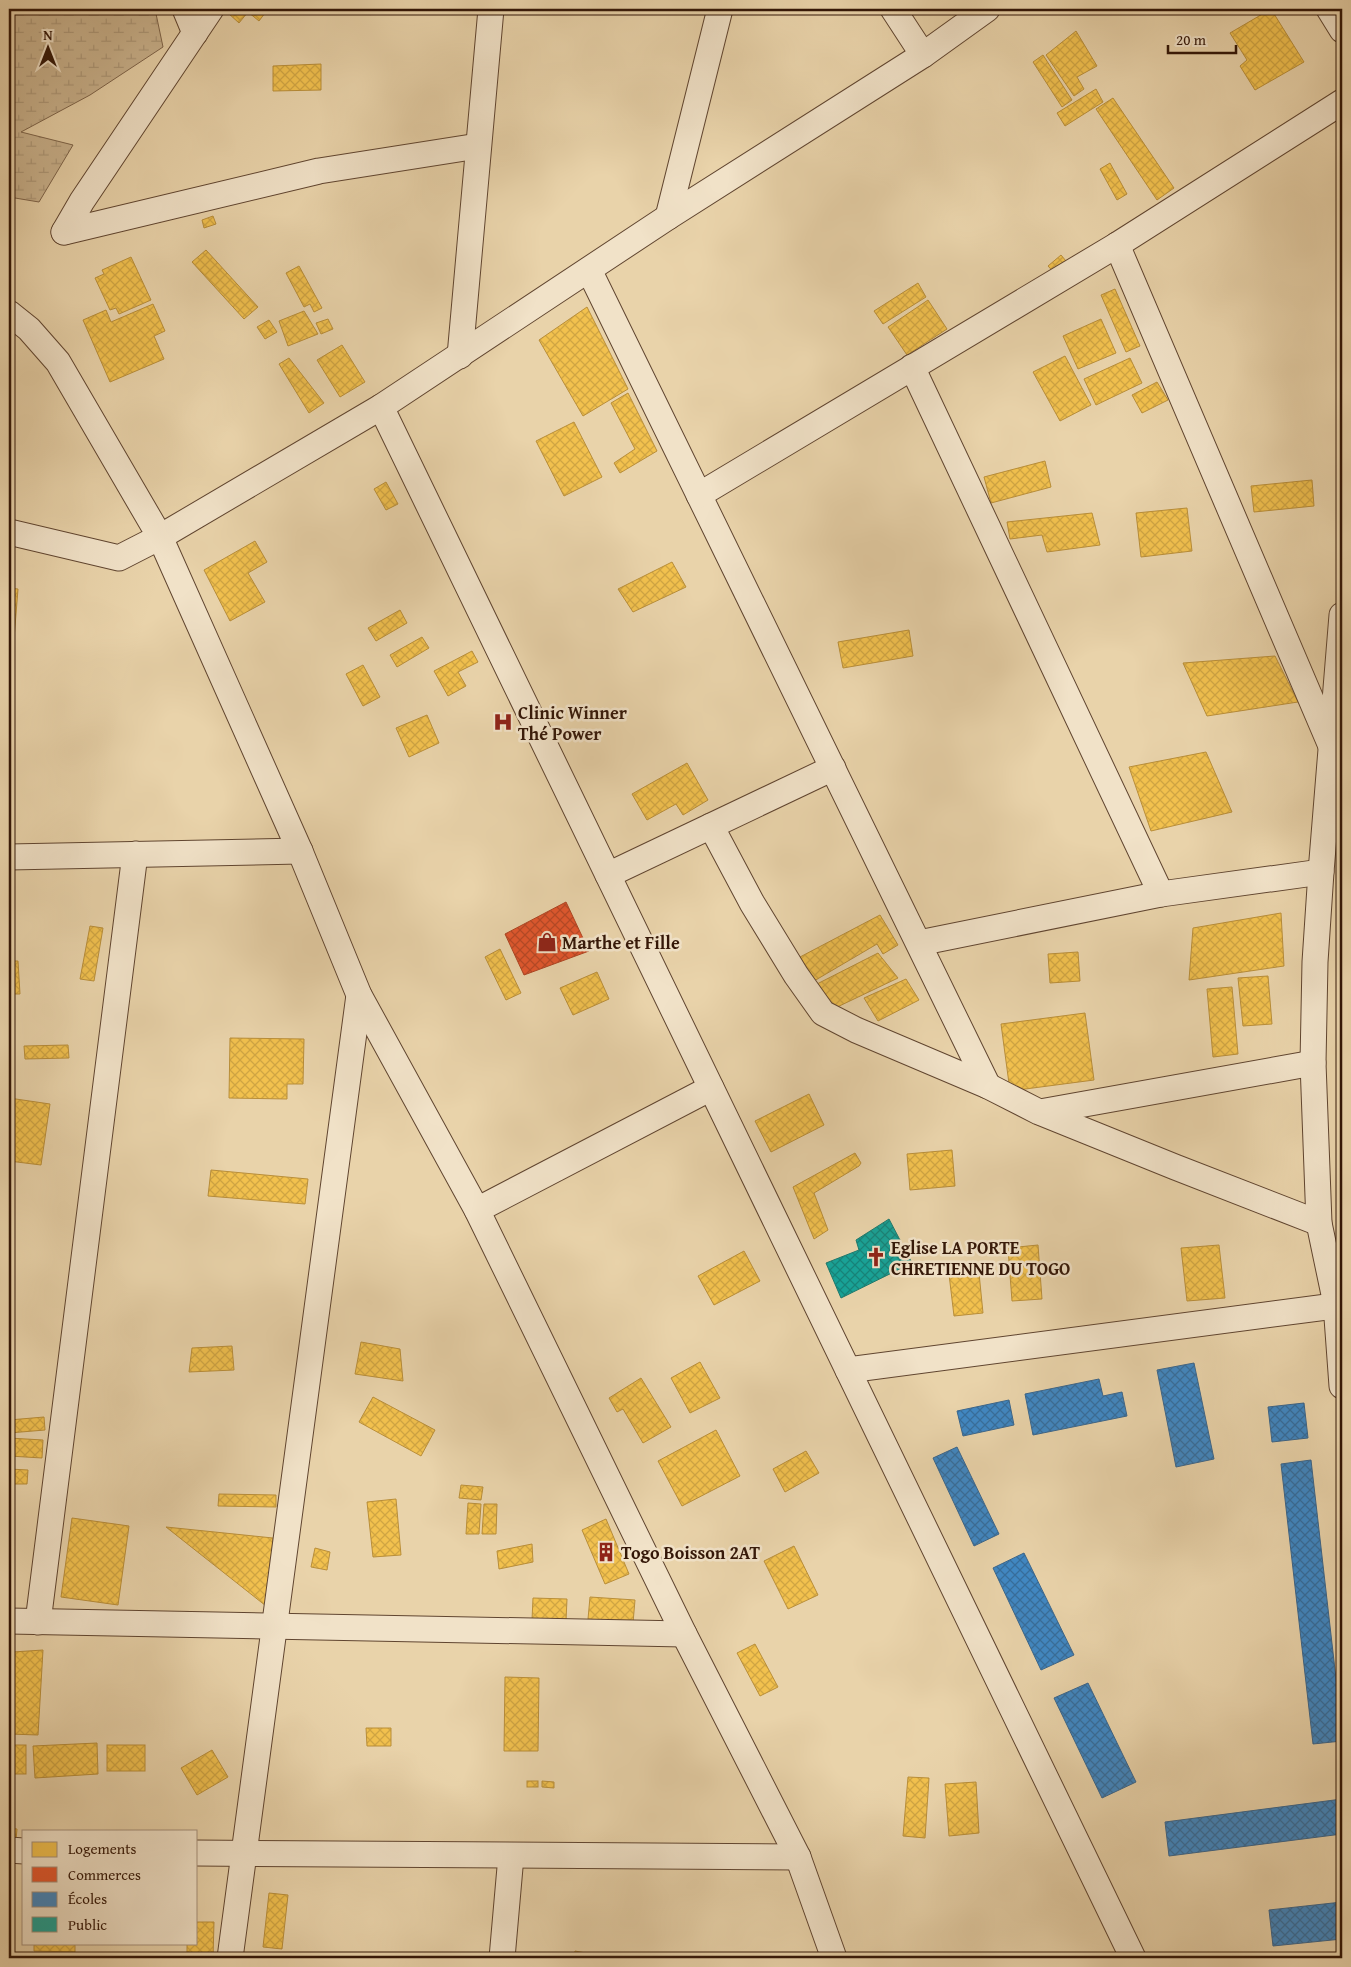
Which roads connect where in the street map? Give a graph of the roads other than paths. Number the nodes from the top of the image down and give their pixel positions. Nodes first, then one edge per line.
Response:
1 (185, 9) edge
2 (210, 9) edge
3 (491, 9) edge
4 (720, 9) edge
5 (893, 9) edge
6 (987, 9) edge
7 (1329, 9) edge
8 (1342, 30) edge
9 (195, 33) junction
10 (923, 55) junction
11 (1342, 102) edge
12 (478, 146) junction
13 (668, 217) junction
14 (1117, 245) junction
15 (589, 270) junction
16 (9, 313) edge
17 (460, 356) junction
18 (912, 367) junction
19 (381, 407) junction
20 (700, 495) junction
21 (9, 532) edge
22 (160, 537) junction
23 (1342, 615) edge
24 (1332, 749) junction
25 (833, 768) junction
26 (711, 826) junction
27 (300, 851) junction
28 (135, 854) junction
29 (9, 857) edge
30 (1320, 872) junction
31 (608, 875) junction
32 (1161, 894) junction
33 (919, 943) junction
34 (359, 995) junction
35 (1313, 1062) junction
36 (988, 1086) junction
37 (711, 1088) junction
38 (1039, 1112) junction
39 (477, 1210) junction
40 (1319, 1223) junction
41 (1339, 1304) edge
42 (848, 1370) junction
43 (1342, 1386) edge
44 (9, 1621) edge
45 (38, 1622) junction
46 (274, 1626) junction
47 (684, 1634) junction
48 (9, 1850) edge
49 (22, 1851) edge
50 (198, 1853) edge
51 (243, 1854) junction
52 (511, 1856) junction
53 (798, 1856) junction
54 (230, 1958) edge
55 (502, 1958) edge
56 (834, 1958) edge
57 (1133, 1958) edge

1 - 9 street
2 - 9 street
3 - 12 street
4 - 13 street
5 - 10 street
6 - 10 street
7 - 8 street
9 - 12 street
10 - 13 street
11 - 14 street
12 - 17 street
13 - 15 street
14 - 18 street
14 - 24 street
15 - 17 street
15 - 20 street
16 - 22 street
17 - 19 street
18 - 20 street
18 - 32 street
19 - 22 street
19 - 31 street
20 - 25 street
21 - 22 street
22 - 27 street
23 - 24 street
24 - 30 street
25 - 26 street
25 - 33 street
26 - 31 street
26 - 36 street
27 - 28 street
27 - 34 street
28 - 29 street
28 - 45 street
30 - 32 street
30 - 35 street
31 - 37 street
32 - 33 street
33 - 36 street
34 - 39 street
34 - 46 street
35 - 38 street
35 - 40 street
36 - 38 street
37 - 39 street
37 - 42 street
38 - 40 street
39 - 47 street
40 - 41 street
41 - 42 street
41 - 43 street
42 - 57 street
44 - 45 street
45 - 46 street
46 - 47 street
46 - 51 street
47 - 53 street
48 - 49 street
50 - 51 street
51 - 52 street
51 - 54 street
52 - 53 street
52 - 55 street
53 - 56 street

